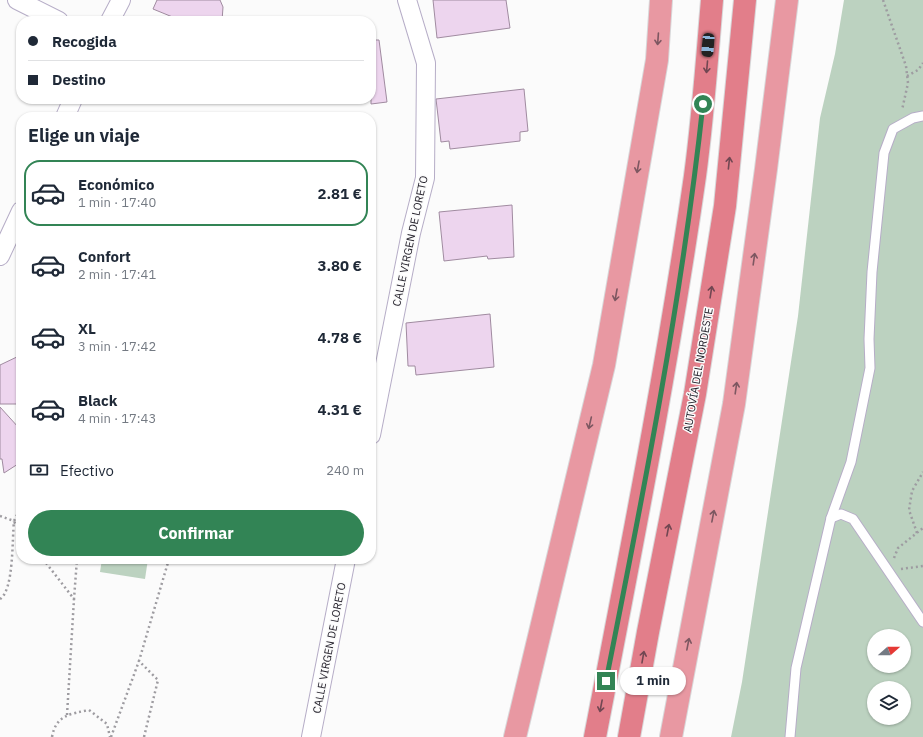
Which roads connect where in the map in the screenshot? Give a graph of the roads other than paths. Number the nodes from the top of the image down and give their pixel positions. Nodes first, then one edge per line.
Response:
1 (17, 0) edge
2 (121, 0) edge
3 (407, 0) edge
4 (661, 0) edge
5 (712, 0) edge
6 (746, 0) edge
7 (787, 0) edge
8 (49, 16) edge
9 (113, 16) edge
10 (923, 116) edge
11 (16, 222) edge
12 (0, 256) edge
13 (376, 410) edge
14 (831, 518) junction
15 (345, 564) edge
16 (923, 622) edge
17 (311, 737) edge
18 (514, 737) edge
19 (595, 737) edge
20 (629, 737) edge
21 (671, 737) edge
22 (790, 737) edge

1 - 8 street
2 - 9 street
3 - 13 street, CALLE VIRGEN DE LORETO
4 -> 18 highway
5 -> 19 highway
20 -> 6 highway, AUTOVÍA DEL NORDESTE
21 -> 7 highway
10 - 14 lane
11 - 12 street
14 - 16 lane
14 - 22 lane
15 - 17 street, CALLE VIRGEN DE LORETO

